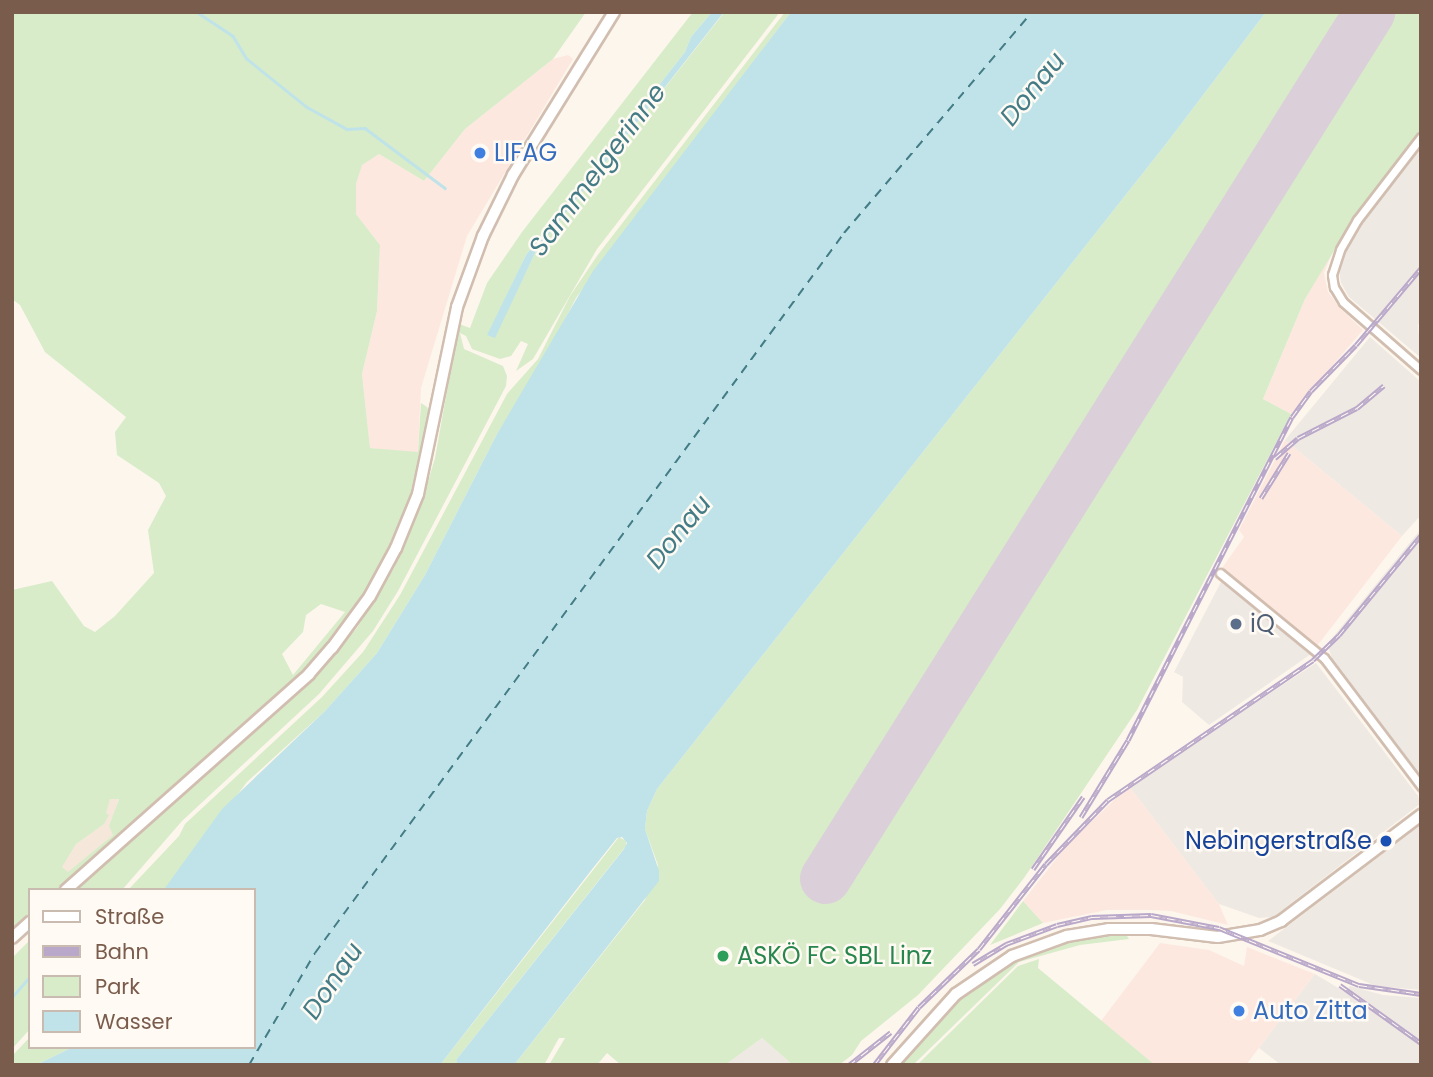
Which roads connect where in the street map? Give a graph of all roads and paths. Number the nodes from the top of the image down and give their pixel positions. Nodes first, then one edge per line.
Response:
1 (614, 12) edge
2 (1421, 137) edge
3 (1421, 370) edge
4 (1220, 573) dead end
5 (1421, 786) edge
6 (1420, 816) edge
7 (68, 888) edge
8 (28, 924) edge
9 (12, 938) edge
10 (892, 1065) edge

1 - 7 main road
2 - 3 street
4 - 5 street
6 - 10 main road
8 - 9 main road

